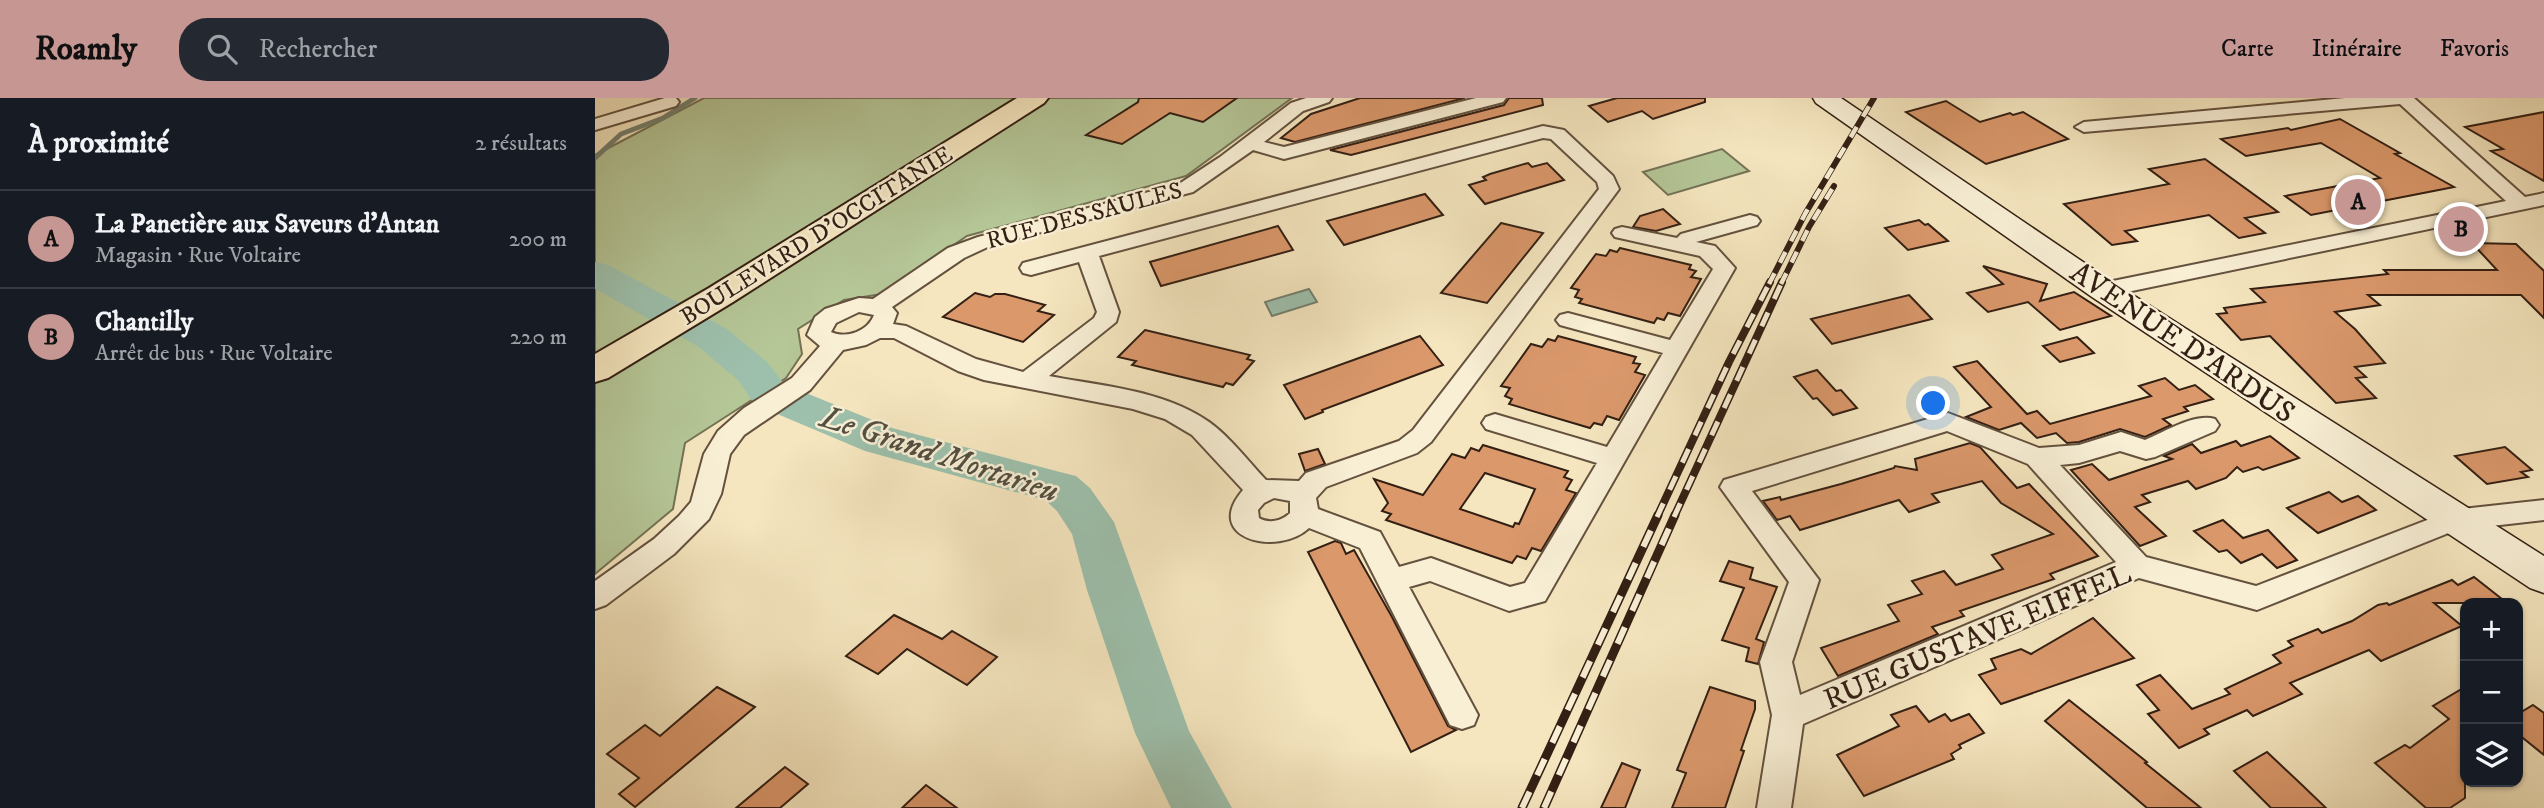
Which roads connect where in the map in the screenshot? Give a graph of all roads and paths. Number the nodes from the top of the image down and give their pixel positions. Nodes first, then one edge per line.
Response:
1 (1035, 98) edge
2 (1323, 98) edge
3 (1497, 98) edge
4 (2404, 98) edge
5 (1825, 99) edge
6 (670, 102) dead end
7 (595, 125) edge
8 (2084, 127) dead end
9 (1251, 144) junction
10 (2544, 199) edge
11 (2521, 204) junction
12 (1750, 221) dead end
13 (1622, 233) dead end
14 (1683, 246) junction
15 (1087, 253) junction
16 (1031, 268) dead end
17 (2103, 290) junction
18 (878, 306) junction
19 (1569, 320) dead end
20 (875, 331) junction
21 (836, 343) junction
22 (1677, 349) junction
23 (595, 370) edge
24 (1028, 380) junction
25 (1495, 423) dead end
26 (2206, 425) dead end
27 (2036, 457) junction
28 (1613, 458) junction
29 (1261, 492) junction
30 (1302, 506) junction
31 (2544, 510) edge
32 (2453, 520) junction
33 (2137, 566) junction
34 (2544, 577) edge
35 (1392, 580) junction
36 (595, 597) edge
37 (1462, 715) dead end
38 (1788, 715) junction
39 (1774, 808) edge

1 - 23 main road, BOULEVARD D'OCCITANIE
2 - 9 street, RUE DES SAULES
3 - 9 street
4 - 8 street
4 - 11 street
5 - 17 main road, AVENUE D'ARDUS
6 - 7 street
9 - 18 street, RUE DES SAULES
10 - 11 street
11 - 17 street
12 - 14 street
13 - 14 street
14 - 22 street
15 - 16 street
15 - 24 street
15 - 30 street
17 - 32 main road, AVENUE D'ARDUS
18 - 20 street
18 - 21 street
19 - 22 street
20 - 21 street
20 - 24 street
21 - 36 street
22 - 28 street
24 - 29 street
25 - 28 street
26 - 27 street
27 - 33 street
27 - 38 street
28 - 35 street
29 - 30 street
29 - 30 street
30 - 35 street
31 - 32 street
32 - 33 street, RUE GUSTAVE EIFFEL
32 - 34 main road, AVENUE D'ARDUS
33 - 38 street, RUE GUSTAVE EIFFEL
35 - 37 street
38 - 39 street, RUE GUSTAVE EIFFEL

